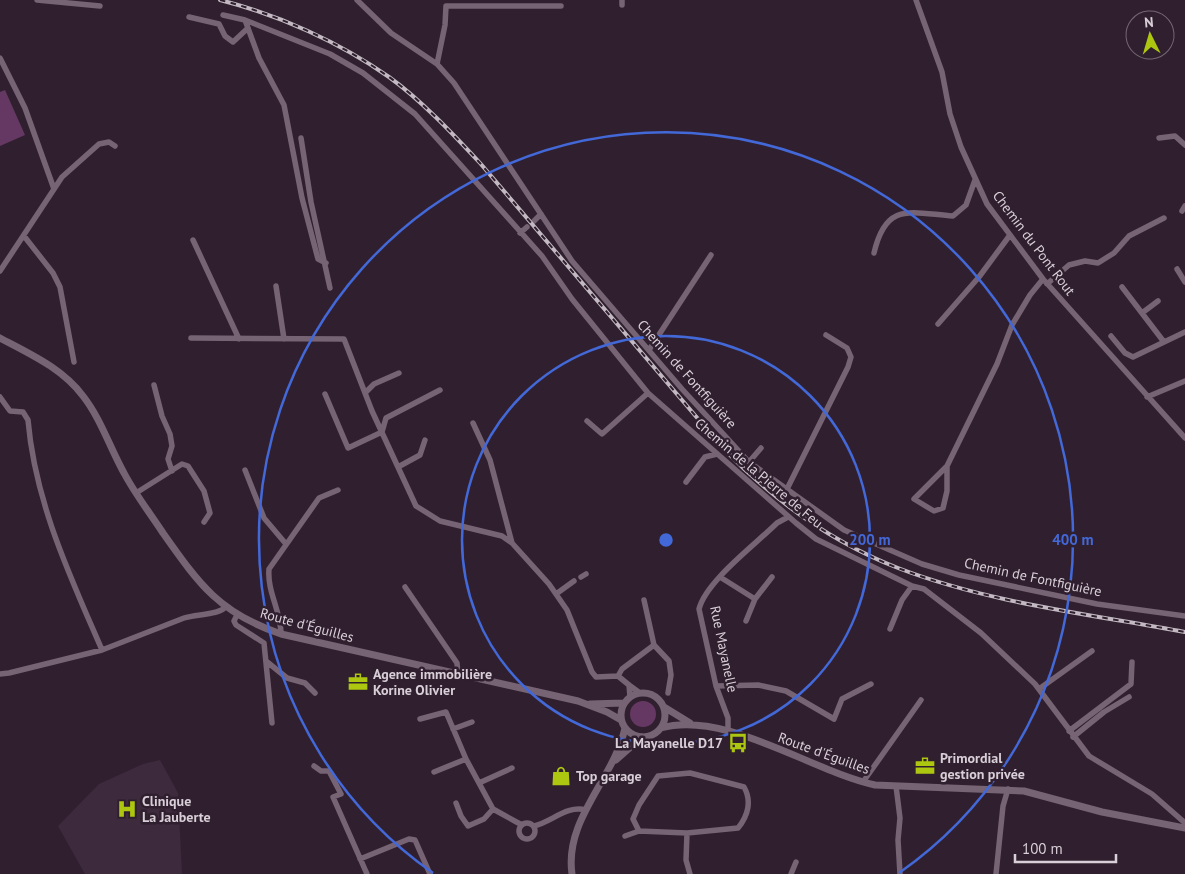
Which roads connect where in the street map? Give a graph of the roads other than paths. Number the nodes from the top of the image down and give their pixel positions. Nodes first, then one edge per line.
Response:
1 (36, 0) edge
2 (357, 0) edge
3 (916, 0) edge
4 (100, 6) dead end
5 (561, 6) dead end
6 (223, 15) dead end
7 (189, 17) dead end
8 (245, 20) junction
9 (248, 28) junction
10 (0, 58) edge
11 (437, 64) junction
12 (302, 138) dead end
13 (1159, 138) dead end
14 (1185, 145) edge
15 (115, 146) dead end
16 (975, 180) junction
17 (54, 189) junction
18 (541, 214) junction
19 (1164, 218) dead end
20 (534, 221) dead end
21 (527, 227) dead end
22 (520, 233) junction
23 (1010, 235) junction
24 (24, 236) junction
25 (192, 240) dead end
26 (874, 253) dead end
27 (711, 255) dead end
28 (326, 263) junction
29 (1177, 269) dead end
30 (0, 271) edge
31 (1045, 281) junction
32 (1185, 282) edge
33 (276, 286) dead end
34 (1122, 287) dead end
35 (330, 288) dead end
36 (1158, 301) dead end
37 (1142, 313) junction
38 (938, 324) dead end
39 (1185, 332) edge
40 (826, 335) dead end
41 (1111, 336) dead end
42 (0, 338) edge
43 (191, 338) dead end
44 (239, 339) junction
45 (284, 339) junction
46 (1164, 342) junction
47 (648, 350) junction
48 (74, 362) dead end
49 (399, 373) dead end
50 (1185, 381) edge
51 (154, 386) dead end
52 (440, 390) dead end
53 (365, 393) junction
54 (648, 393) junction
55 (325, 394) dead end
56 (0, 397) edge
57 (1147, 397) junction
58 (587, 421) dead end
59 (473, 423) dead end
60 (382, 432) junction
61 (1185, 438) edge
62 (425, 440) dead end
63 (761, 448) dead end
64 (717, 454) junction
65 (750, 462) junction
66 (946, 466) junction
67 (398, 467) junction
68 (245, 470) dead end
69 (172, 471) junction
70 (686, 482) dead end
71 (787, 489) junction
72 (338, 490) dead end
73 (136, 494) junction
74 (788, 517) junction
75 (204, 522) dead end
76 (512, 543) junction
77 (286, 544) junction
78 (720, 577) junction
79 (772, 577) dead end
80 (574, 581) dead end
81 (912, 586) junction
82 (405, 587) dead end
83 (556, 594) junction
84 (756, 599) junction
85 (644, 600) dead end
86 (225, 607) junction
87 (237, 615) junction
88 (1185, 616) edge
89 (746, 621) dead end
90 (890, 629) dead end
91 (281, 634) junction
92 (654, 645) junction
93 (102, 650) junction
94 (1092, 651) dead end
95 (266, 661) junction
96 (1132, 662) dead end
97 (0, 674) edge
98 (458, 674) junction
99 (618, 676) junction
100 (871, 684) dead end
101 (630, 685) junction
102 (716, 686) junction
103 (1039, 689) junction
104 (315, 693) dead end
105 (640, 693) junction
106 (668, 693) dead end
107 (630, 697) junction
108 (1129, 697) dead end
109 (921, 700) dead end
110 (624, 703) junction
111 (590, 704) junction
112 (664, 707) junction
113 (420, 719) dead end
114 (621, 720) junction
115 (472, 722) dead end
116 (272, 724) dead end
117 (693, 724) junction
118 (625, 728) junction
119 (661, 728) junction
120 (453, 729) junction
121 (728, 732) junction
122 (1071, 734) junction
123 (642, 737) junction
124 (466, 759) junction
125 (614, 762) junction
126 (314, 766) dead end
127 (512, 768) dead end
128 (434, 772) dead end
129 (863, 782) junction
130 (479, 783) junction
131 (896, 786) junction
132 (1008, 789) junction
133 (456, 803) dead end
134 (493, 809) junction
135 (586, 810) junction
136 (514, 822) junction
137 (1185, 823) edge
138 (543, 824) junction
139 (522, 825) junction
140 (534, 826) junction
141 (1185, 828) edge
142 (639, 831) junction
143 (519, 833) junction
144 (687, 833) junction
145 (535, 834) junction
146 (625, 836) dead end
147 (360, 859) junction
148 (796, 862) dead end
149 (367, 874) edge
150 (430, 874) edge
151 (572, 874) edge
152 (690, 874) edge
153 (791, 874) edge
154 (900, 874) edge
155 (996, 874) edge

1 - 4 street
2 - 11 street
3 - 16 street, Chemin du Pont Rout
5 - 11 street
6 - 8 street, Chemin de la Pierre de Feu
7 - 9 street
8 - 9 street
8 - 22 street, Chemin de la Pierre de Feu
9 - 28 street
10 - 17 street
11 - 18 street
12 - 28 street
13 - 14 street
15 - 17 street
16 - 23 street, Chemin du Pont Rout
16 - 26 street
17 - 24 street
18 - 20 street
18 - 47 street, Chemin de Fontfiguière
19 - 31 street
21 - 22 street
22 - 54 street, Chemin de la Pierre de Feu
23 - 31 street, Chemin du Pont Rout
23 - 38 street
24 - 30 street
24 - 48 street
25 - 44 street
27 - 47 street
28 - 35 street
29 - 32 street
31 - 57 street, Chemin du Pont Rout
31 - 66 street
33 - 45 street
34 - 37 street
36 - 37 street
37 - 46 street
39 - 46 street
40 - 71 street
41 - 46 street
42 - 73 street, Route d'Éguilles
43 - 44 street
44 - 45 street
45 - 53 street
47 - 65 street, Chemin de Fontfiguière
49 - 53 street
50 - 57 street
51 - 69 street
52 - 60 street
53 - 60 street
54 - 58 street
54 - 64 street, Chemin de la Pierre de Feu
55 - 60 street
56 - 93 street
57 - 61 street, Chemin du Pont Rout
59 - 76 street
60 - 67 street
62 - 67 street
63 - 65 street
64 - 70 street
64 - 74 street, Chemin de la Pierre de Feu
65 - 71 street, Chemin de Fontfiguière
66 - 66 street
67 - 76 street
68 - 77 street
69 - 73 street
69 - 75 street
71 - 88 street, Chemin de Fontfiguière
72 - 77 street
73 - 86 street, Route d'Éguilles
74 - 78 street, Rue Mayanelle
74 - 81 street, Chemin de la Pierre de Feu
76 - 83 street
77 - 91 street
78 - 84 street
78 - 102 street, Rue Mayanelle
79 - 84 street
80 - 83 street
81 - 90 street
81 - 103 street, Chemin de la Pierre de Feu
82 - 98 street
83 - 99 street
84 - 89 street
85 - 92 street
86 - 87 street, Route d'Éguilles
86 - 93 street
87 - 91 street, Route d'Éguilles
87 - 95 street
91 - 98 street, Route d'Éguilles
92 - 99 street
92 - 106 street
93 - 97 street
94 - 103 street
95 - 104 street
95 - 116 street
96 - 122 street
98 - 111 street, Route d'Éguilles
99 - 101 street
100 - 102 street
101 - 105 street
101 - 107 street
102 - 121 street, Rue Mayanelle
103 - 122 street, Chemin de la Pierre de Feu
105 - 107 street
105 - 112 street
107 - 110 street
108 - 122 street
109 - 129 street
110 - 111 street, Route d'Éguilles
110 - 114 street
111 - 114 street, Route d'Éguilles
112 - 117 street, Route d'Éguilles
112 - 119 street
113 - 120 street
114 - 118 street
115 - 120 street
117 - 119 street, Route d'Éguilles
117 - 121 street, Route d'Éguilles
118 - 123 street
118 - 125 street
119 - 123 street
120 - 124 street
121 - 129 street, Route d'Éguilles
122 - 137 street, Chemin de la Pierre de Feu
123 - 125 street
124 - 128 street
124 - 130 street
125 - 135 street
126 - 147 street
127 - 130 street
129 - 131 street, Route d'Éguilles
130 - 134 street
131 - 132 street, Route d'Éguilles
131 - 154 street
132 - 141 street, Route d'Éguilles
132 - 155 street
133 - 134 street
134 - 136 street
135 - 138 street
135 - 151 street
136 - 139 street
136 - 143 street
138 - 140 street
138 - 145 street
139 - 140 street
139 - 143 street
140 - 145 street
142 - 144 street
142 - 144 street
142 - 146 street
143 - 145 street
144 - 152 street
147 - 149 street
147 - 150 street
148 - 153 street

